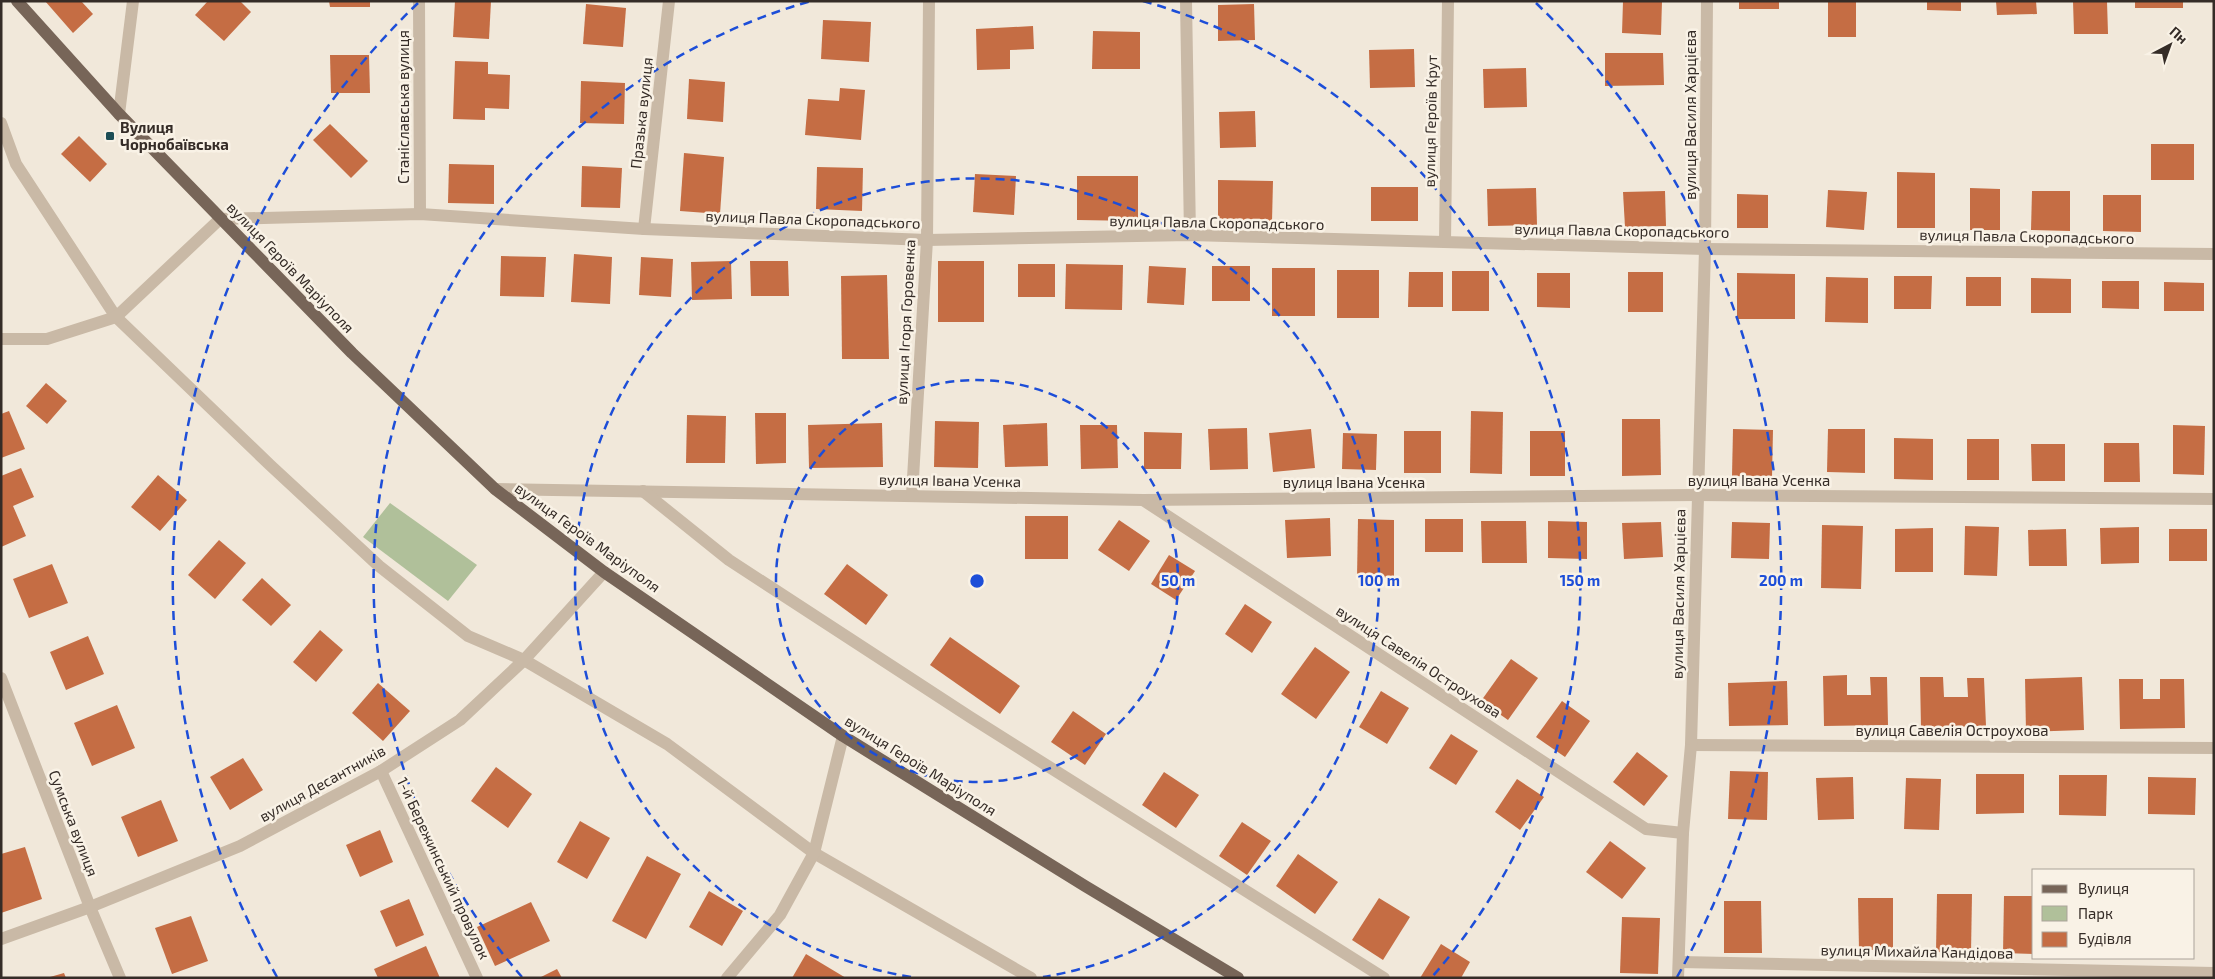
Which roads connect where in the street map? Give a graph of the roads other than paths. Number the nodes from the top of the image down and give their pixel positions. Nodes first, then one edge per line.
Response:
1 (17, 1) edge
2 (133, 1) edge
3 (419, 1) edge
4 (670, 1) edge
5 (928, 1) edge
6 (1186, 1) edge
7 (1448, 1) edge
8 (1707, 1) edge
9 (119, 114) junction
10 (1, 123) edge
11 (420, 214) junction
12 (220, 219) junction
13 (644, 229) junction
14 (1190, 235) junction
15 (927, 240) junction
16 (1445, 242) junction
17 (1705, 248) junction
18 (2214, 254) edge
19 (116, 317) junction
20 (1, 339) edge
21 (495, 489) junction
22 (643, 491) junction
23 (912, 495) junction
24 (1697, 495) junction
25 (2214, 499) edge
26 (1143, 500) junction
27 (604, 572) junction
28 (524, 660) junction
29 (1, 678) edge
30 (843, 736) junction
31 (1691, 745) junction
32 (2214, 748) edge
33 (381, 771) junction
34 (1683, 833) junction
35 (814, 853) junction
36 (90, 907) junction
37 (1, 939) edge
38 (1680, 962) junction
39 (2214, 973) edge
40 (120, 978) edge
41 (477, 978) edge
42 (727, 978) edge
43 (1032, 978) edge
44 (1238, 978) edge
45 (1384, 978) edge
46 (1678, 978) edge

1 - 9 main road, вулиця Героїв Маріуполя
2 - 9 street
3 - 11 street, Станіславська вулиця
4 - 13 street, Празька вулиця
5 - 15 street, вулиця Ігоря Горовенка
6 - 14 street
7 - 16 street, вулиця Героїв Крут
8 - 17 street, вулиця Василя Харцієва
9 - 12 main road, вулиця Героїв Маріуполя
10 - 19 street
11 - 12 street, вулиця Павла Скоропадського
11 - 13 street, вулиця Павла Скоропадського
12 - 19 street
12 - 21 main road, вулиця Героїв Маріуполя
13 - 15 street, вулиця Павла Скоропадського
14 - 15 street, вулиця Павла Скоропадського
14 - 16 street, вулиця Павла Скоропадського
15 - 23 street, вулиця Ігоря Горовенка
16 - 17 street, вулиця Павла Скоропадського
17 - 18 street, вулиця Павла Скоропадського
17 - 24 street, вулиця Василя Харцієва
19 - 20 street
19 - 28 street
21 - 22 street, вулиця Івана Усенка
21 - 27 main road, вулиця Героїв Маріуполя
22 - 23 street, вулиця Івана Усенка
22 - 45 street
23 - 26 street, вулиця Івана Усенка
24 - 25 street, вулиця Івана Усенка
24 - 26 street, вулиця Івана Усенка
24 - 31 street, вулиця Василя Харцієва
26 - 34 street, вулиця Савелія Остроухова
27 - 28 street, вулиця Десантників
27 - 30 main road, вулиця Героїв Маріуполя
28 - 33 street, вулиця Десантників
28 - 35 street
29 - 36 street, Сумська вулиця
30 - 35 street
30 - 44 main road, вулиця Героїв Маріуполя
31 - 32 street, вулиця Савелія Остроухова
31 - 34 street, вулиця Василя Харцієва
33 - 36 street, вулиця Десантників
33 - 41 street, 1-й Бережинський провулок
34 - 38 street, вулиця Василя Харцієва
35 - 42 street
35 - 43 street
36 - 37 street, вулиця Десантників
36 - 40 street, Сумська вулиця
38 - 39 street, вулиця Михайла Кандідова
38 - 46 street, вулиця Василя Харцієва

